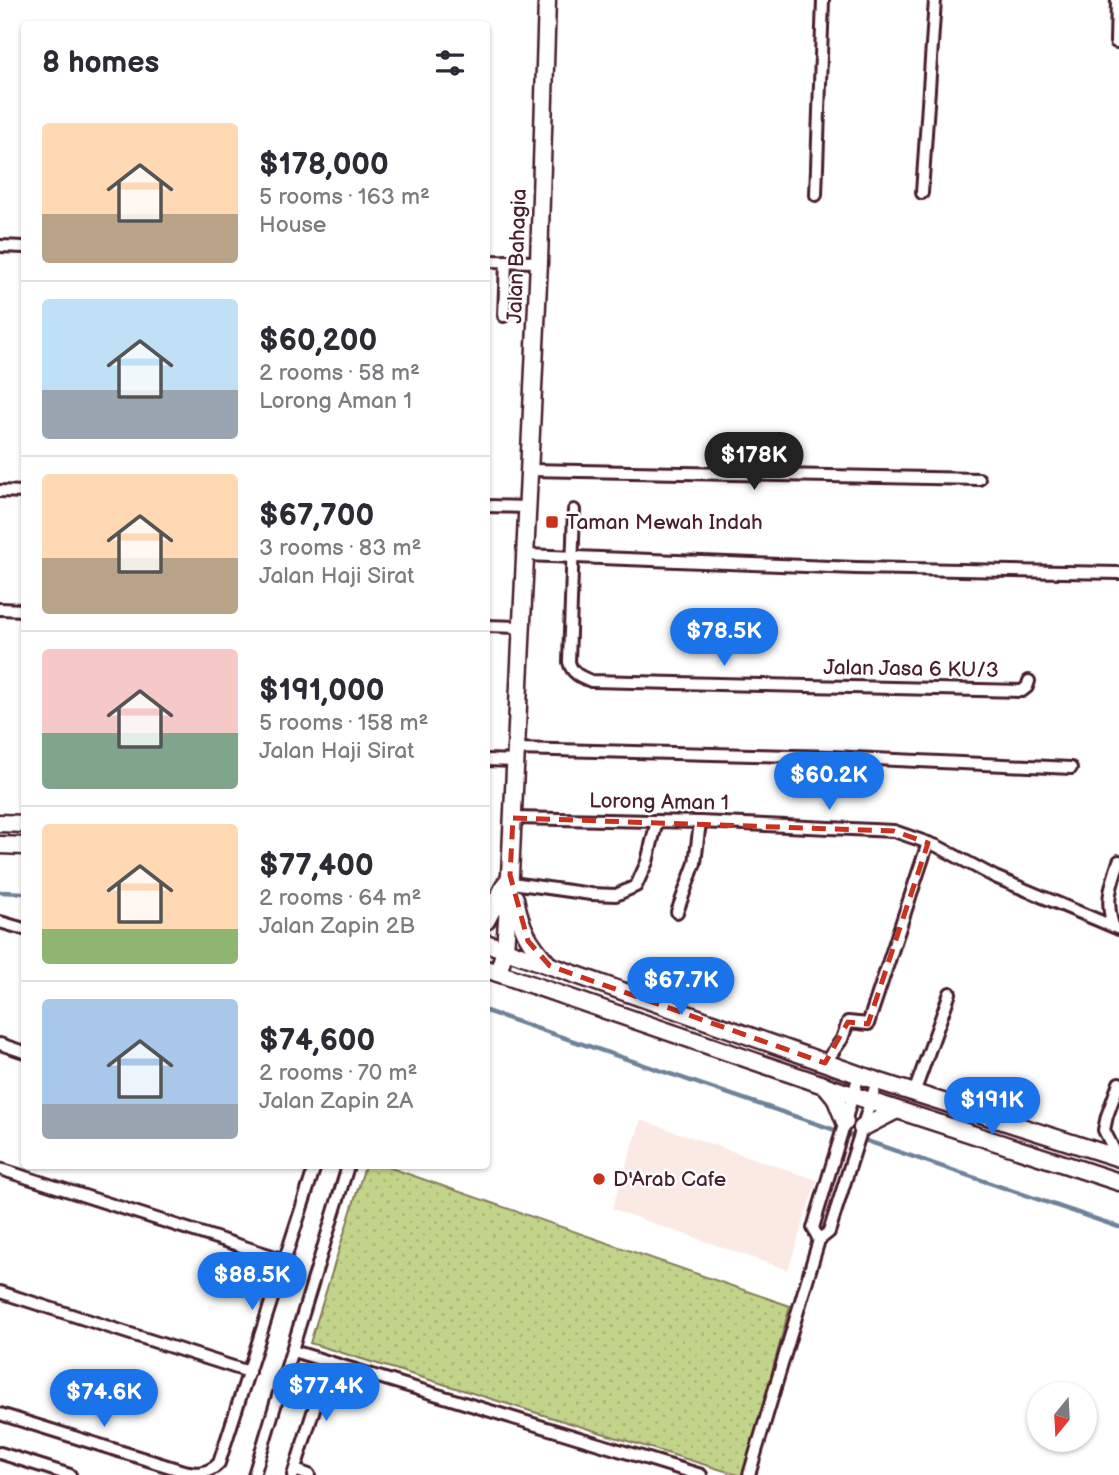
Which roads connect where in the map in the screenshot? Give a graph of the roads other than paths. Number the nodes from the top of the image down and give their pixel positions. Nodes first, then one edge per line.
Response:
1 (547, 0) edge
2 (823, 0) edge
3 (935, 0) edge
4 (1116, 0) edge
5 (1119, 42) edge
6 (922, 193) dead end
7 (816, 195) dead end
8 (0, 246) edge
9 (21, 247) edge
10 (490, 261) edge
11 (506, 261) junction
12 (539, 262) junction
13 (505, 316) dead end
14 (529, 470) junction
15 (979, 479) dead end
16 (0, 491) edge
17 (21, 492) edge
18 (490, 506) edge
19 (527, 508) junction
20 (574, 510) dead end
21 (525, 555) junction
22 (572, 556) junction
23 (1119, 573) edge
24 (0, 609) edge
25 (21, 610) edge
26 (490, 626) edge
27 (522, 627) junction
28 (1029, 681) dead end
29 (516, 755) junction
30 (490, 759) edge
31 (1071, 768) dead end
32 (513, 818) junction
33 (657, 821) junction
34 (700, 822) junction
35 (0, 823) edge
36 (21, 824) edge
37 (928, 843) junction
38 (0, 845) edge
39 (21, 846) edge
40 (1119, 861) edge
41 (511, 879) junction
42 (677, 912) dead end
43 (490, 914) edge
44 (0, 922) edge
45 (21, 928) edge
46 (1116, 928) edge
47 (490, 944) edge
48 (505, 950) junction
49 (550, 966) junction
50 (492, 971) edge
51 (950, 993) dead end
52 (0, 1044) edge
53 (21, 1051) edge
54 (825, 1063) junction
55 (859, 1075) junction
56 (877, 1081) junction
57 (1119, 1083) edge
58 (826, 1086) junction
59 (914, 1093) junction
60 (852, 1095) junction
61 (870, 1101) junction
62 (897, 1110) junction
63 (844, 1124) junction
64 (862, 1129) junction
65 (1118, 1158) edge
66 (0, 1169) edge
67 (314, 1169) edge
68 (347, 1169) edge
69 (1119, 1182) edge
70 (819, 1240) junction
71 (285, 1260) junction
72 (0, 1293) edge
73 (293, 1351) junction
74 (329, 1362) junction
75 (249, 1371) junction
76 (0, 1414) edge
77 (0, 1453) edge
78 (203, 1473) edge
79 (294, 1473) edge
80 (70, 1475) edge
81 (254, 1475) edge
82 (309, 1475) edge
83 (701, 1475) edge
84 (749, 1475) edge

1 - 12 main road, Jalan Bahagia
2 - 7 street
3 - 6 street
4 - 5 street
8 - 9 street
10 - 11 street
11 - 12 street
11 - 13 street
12 - 14 main road, Jalan Bahagia
14 - 15 street
14 - 19 main road, Jalan Bahagia
16 - 17 street
18 - 19 street
19 - 21 main road, Jalan Bahagia
20 - 22 street, Jalan Jasa 6 KU/3
21 - 22 street
21 - 27 main road, Jalan Bahagia
22 - 23 street
22 - 28 street, Jalan Jasa 6 KU/3
24 - 25 street
26 - 27 street
27 - 29 main road, Jalan Bahagia
29 - 30 street
29 - 31 street
29 - 32 main road, Jalan Bahagia
32 - 33 street, Lorong Aman 1
32 - 41 main road, Jalan Bahagia
33 - 34 street, Lorong Aman 1
33 - 41 street
34 - 37 street, Lorong Aman 1
34 - 42 street
35 - 36 main road
37 - 46 street, Lorong Aman 1
37 - 54 street
38 - 39 main road
40 - 46 street
41 - 43 main road
41 - 48 main road, Jalan Bahagia
41 - 49 main road
44 - 45 street
47 - 48 main road
48 - 49 main road
48 - 50 main road, Jalan Bahagia
49 - 54 main road
50 - 58 main road
51 - 59 street
52 - 53 street
54 - 55 main road
55 - 56 main road
55 - 60 street
56 - 59 main road
56 - 61 street
57 - 65 street
58 - 60 main road
58 - 63 main road
59 - 65 main road
60 - 61 main road
60 - 63 street
61 - 62 main road
61 - 64 street
62 - 64 main road
62 - 69 main road
63 - 70 street
64 - 70 street
66 - 71 street
67 - 71 street
68 - 73 street
70 - 84 street
71 - 75 street
72 - 75 street
73 - 74 street
73 - 81 street
74 - 79 street
74 - 83 street
75 - 78 street
76 - 78 street
77 - 80 street
79 - 82 street

